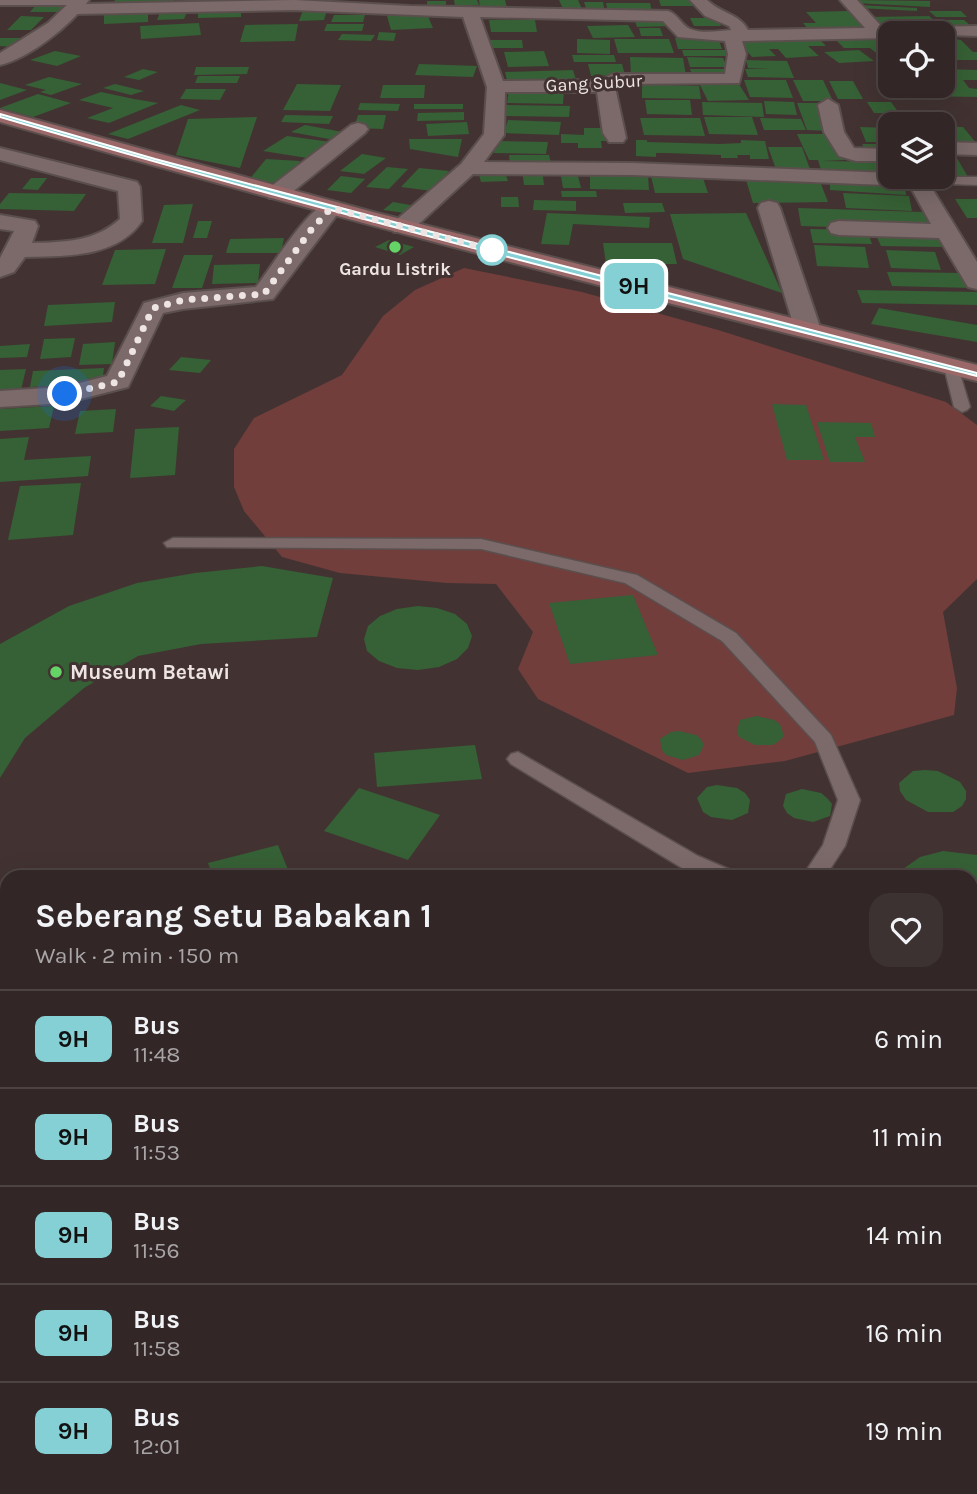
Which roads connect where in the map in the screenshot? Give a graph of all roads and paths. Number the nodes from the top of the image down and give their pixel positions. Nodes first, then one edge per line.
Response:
1 (0, 0) edge
2 (698, 0) edge
3 (848, 0) edge
4 (79, 3) edge
5 (294, 3) edge
6 (409, 6) edge
7 (510, 7) edge
8 (470, 13) junction
9 (878, 32) edge
10 (955, 32) edge
11 (977, 32) edge
12 (878, 33) edge
13 (737, 36) junction
14 (0, 60) edge
15 (606, 86) junction
16 (496, 87) junction
17 (828, 105) dead end
18 (0, 116) edge
19 (358, 129) dead end
20 (616, 138) dead end
21 (955, 148) edge
22 (977, 149) edge
23 (0, 154) edge
24 (878, 155) edge
25 (151, 163) junction
26 (468, 168) junction
27 (878, 177) edge
28 (955, 179) edge
29 (977, 180) edge
30 (131, 184) junction
31 (922, 189) edge
32 (277, 193) junction
33 (769, 208) dead end
34 (321, 219) junction
35 (0, 222) edge
36 (402, 227) junction
37 (839, 228) dead end
38 (946, 231) junction
39 (18, 250) junction
40 (0, 270) edge
41 (977, 282) edge
42 (808, 330) junction
43 (951, 367) junction
44 (977, 373) edge
45 (0, 399) edge
46 (962, 407) dead end
47 (173, 543) dead end
48 (518, 759) dead end
49 (709, 870) edge
50 (818, 870) edge

1 - 4 street
2 - 13 street
3 - 9 street
4 - 5 street
4 - 14 street
5 - 6 street
6 - 8 street
7 - 8 street
7 - 13 street
8 - 16 street
10 - 11 street
12 - 13 street
13 - 15 street, Gang Subur
15 - 16 street, Gang Subur
15 - 20 street
16 - 26 street
17 - 24 street
18 - 25 main road
19 - 32 street
21 - 22 street
23 - 30 street
25 - 30 street
25 - 32 main road
26 - 27 street
26 - 36 street
28 - 29 lane
30 - 39 street
31 - 38 street
32 - 34 main road
33 - 42 street
34 - 36 main road
34 - 45 street
35 - 39 street
36 - 42 main road
37 - 38 street
38 - 41 street
39 - 40 street
42 - 43 main road
43 - 44 main road
43 - 46 lane
47 - 50 lane
48 - 49 lane

